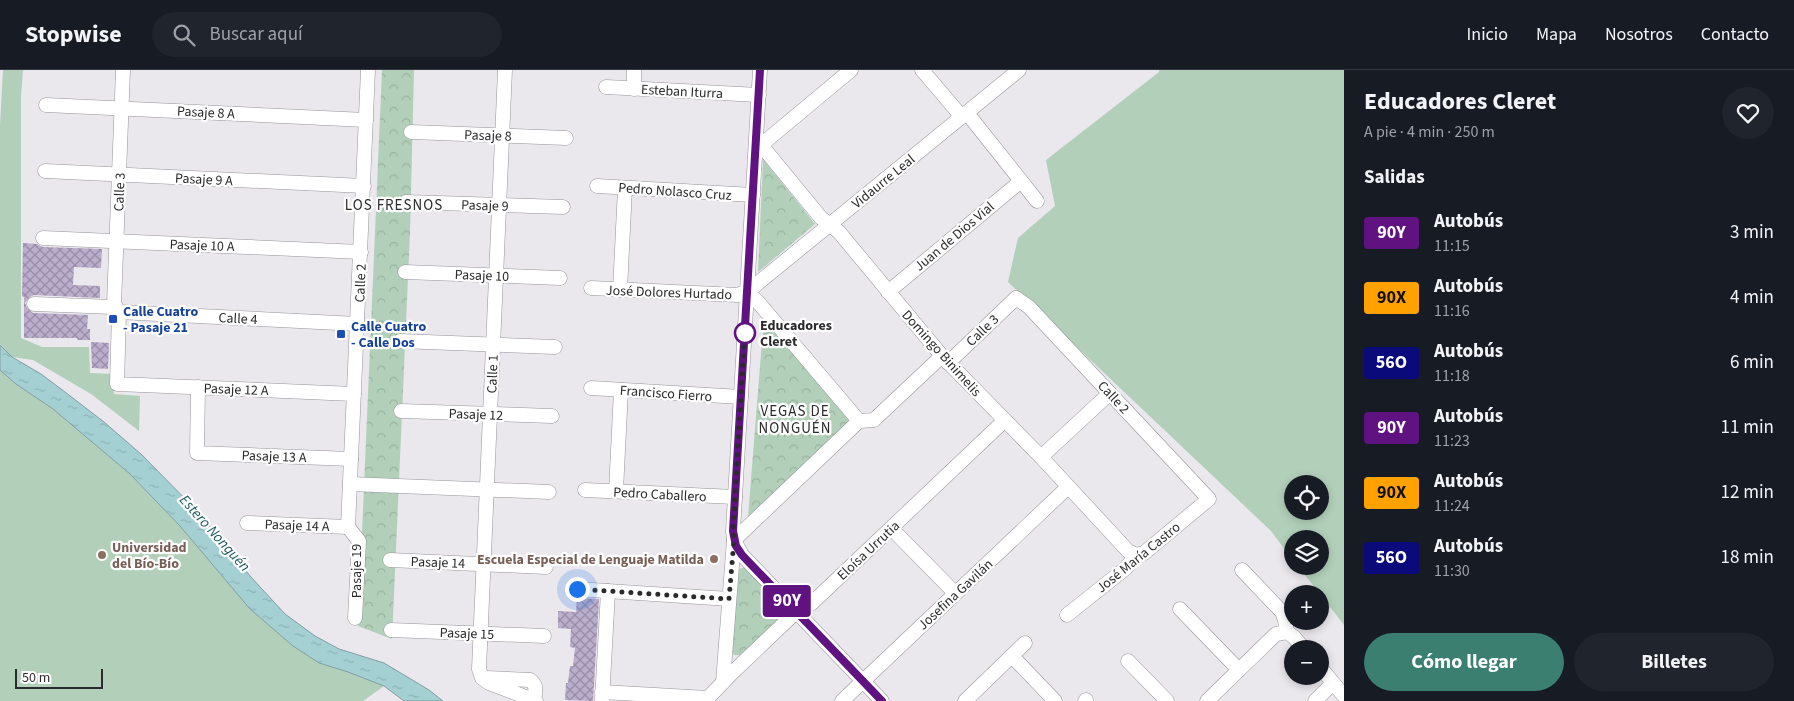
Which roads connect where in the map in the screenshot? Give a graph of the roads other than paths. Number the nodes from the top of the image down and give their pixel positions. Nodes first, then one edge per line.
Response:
1 (123, 70) edge
2 (368, 70) edge
3 (505, 70) edge
4 (634, 70) edge
5 (760, 70) edge
6 (851, 70) edge
7 (922, 70) edge
8 (1019, 70) edge
9 (606, 87) dead end
10 (634, 89) junction
11 (759, 95) junction
12 (46, 105) dead end
13 (122, 108) junction
14 (964, 115) junction
15 (366, 120) junction
16 (410, 132) dead end
17 (502, 136) junction
18 (566, 138) dead end
19 (759, 144) junction
20 (45, 172) dead end
21 (119, 175) junction
22 (1021, 181) junction
23 (364, 186) junction
24 (597, 186) dead end
25 (625, 188) junction
26 (753, 196) junction
27 (1037, 201) dead end
28 (406, 202) dead end
29 (499, 205) junction
30 (563, 207) dead end
31 (830, 225) junction
32 (43, 238) dead end
33 (117, 242) junction
34 (361, 252) junction
35 (405, 272) dead end
36 (496, 275) junction
37 (560, 278) dead end
38 (591, 288) dead end
39 (620, 290) junction
40 (747, 292) junction
41 (888, 292) junction
42 (1016, 298) joint
43 (34, 304) dead end
44 (117, 310) junction
45 (358, 324) junction
46 (400, 341) dead end
47 (493, 345) junction
48 (555, 347) dead end
49 (945, 359) junction
50 (117, 384) joint
51 (198, 387) junction
52 (591, 388) dead end
53 (621, 390) junction
54 (1110, 393) junction
55 (354, 394) junction
56 (741, 397) junction
57 (401, 411) dead end
58 (490, 414) junction
59 (552, 416) dead end
60 (1005, 420) junction
61 (859, 421) junction
62 (1041, 457) junction
63 (351, 459) junction
64 (350, 484) junction
65 (1068, 486) junction
66 (487, 490) junction
67 (585, 490) dead end
68 (616, 491) junction
69 (549, 492) dead end
70 (735, 497) junction
71 (1209, 499) joint
72 (247, 523) dead end
73 (348, 527) junction
74 (892, 528) junction
75 (734, 540) junction
76 (1136, 556) junction
77 (390, 560) dead end
78 (748, 561) junction
79 (483, 564) junction
80 (546, 567) dead end
81 (731, 570) junction
82 (1242, 570) dead end
83 (577, 589) dead end
84 (608, 591) junction
85 (955, 593) junction
86 (729, 599) junction
87 (1180, 608) dead end
88 (797, 611) junction
89 (1067, 616) dead end
90 (355, 618) dead end
91 (391, 630) dead end
92 (1287, 632) junction
93 (480, 634) junction
94 (544, 636) dead end
95 (1296, 640) edge
96 (1025, 643) dead end
97 (1012, 656) junction
98 (1128, 661) dead end
99 (1239, 670) junction
100 (1329, 678) edge
101 (863, 681) junction
102 (723, 682) junction
103 (1333, 683) junction
104 (1344, 696) edge
105 (602, 697) edge
106 (706, 700) edge
107 (535, 701) edge
108 (842, 701) edge
109 (882, 701) edge
110 (964, 701) edge
111 (1055, 701) edge
112 (1167, 701) edge
113 (1207, 701) edge
114 (1315, 701) edge

1 - 13 street, Calle 3
2 - 15 street, Calle 2
3 - 17 street, Calle 1
4 - 10 street
5 - 11 street
6 - 19 street
7 - 14 street
8 - 14 street, Vidaurre Leal
9 - 10 street, Esteban Iturra
10 - 11 street, Esteban Iturra
11 - 19 street
12 - 13 street, Pasaje 8 A
13 - 15 street, Pasaje 8 A
13 - 21 street, Calle 3
14 - 22 street
14 - 31 street, Vidaurre Leal
15 - 23 street, Calle 2
16 - 17 street, Pasaje 8
17 - 18 street, Pasaje 8
17 - 29 street, Calle 1
19 - 26 street
19 - 31 street, Domingo Binimelis
20 - 21 street, Pasaje 9 A
21 - 23 street, Pasaje 9 A
21 - 33 street, Calle 3
22 - 27 street
22 - 41 street, Juan de Dios Vial
23 - 34 street, Calle 2
24 - 25 street, Pedro Nolasco Cruz
25 - 26 street, Pedro Nolasco Cruz
25 - 39 street
26 - 40 street
28 - 29 street, Pasaje 9
29 - 30 street, Pasaje 9
29 - 36 street, Calle 1
31 - 40 street, Vidaurre Leal
31 - 41 street, Domingo Binimelis
32 - 33 street, Pasaje 10 A
33 - 34 street, Pasaje 10 A
33 - 44 street, Calle 3
34 - 45 street, Calle 2
35 - 36 street, Pasaje 10
36 - 37 street, Pasaje 10
36 - 47 street, Calle 1
38 - 39 street, José Dolores Hurtado
39 - 40 street, José Dolores Hurtado
40 - 56 street
40 - 61 street
41 - 49 street, Domingo Binimelis
42 - 49 street, Calle 3
42 - 54 street, Calle 2
43 - 44 street, Calle 4
44 - 45 street, Calle 4
44 - 50 street, Calle 3
45 - 55 street, Calle 2
46 - 47 street
47 - 48 street
47 - 58 street, Calle 1
49 - 60 street, Domingo Binimelis
49 - 61 street, Calle 3
50 - 51 street, Pasaje 12 A
51 - 55 street, Pasaje 12 A
51 - 63 street, Pasaje 13 A
52 - 53 street, Francisco Fierro
53 - 56 street, Francisco Fierro
53 - 68 street
54 - 62 street
54 - 71 street, Calle 2
55 - 63 street, Calle 2
56 - 70 street
57 - 58 street, Pasaje 12
58 - 59 street, Pasaje 12
58 - 66 street, Calle 1
60 - 62 street, Domingo Binimelis
60 - 74 street, Eloísa Urrutia
61 - 75 street
62 - 65 street, Domingo Binimelis
63 - 64 street, Calle 2
64 - 66 street
64 - 73 street, Calle 2
65 - 76 street, Domingo Binimelis
65 - 85 street, Josefina Gavilán
66 - 69 street
66 - 79 street, Calle 1
67 - 68 street, Pedro Caballero
68 - 70 street, Pedro Caballero
70 - 75 street
71 - 76 street, José María Castro
72 - 73 street, Pasaje 14 A
73 - 90 street, Pasaje 19
74 - 85 street
74 - 88 street, Eloísa Urrutia
75 - 78 street
75 - 81 street
76 - 89 street, José María Castro
77 - 79 street, Pasaje 14
78 - 81 street
78 - 88 street
79 - 80 street, Pasaje 14
79 - 93 street, Calle 1
81 - 86 street
82 - 92 street
83 - 84 street
84 - 86 street
84 - 105 street
85 - 101 street, Josefina Gavilán
86 - 102 street
87 - 99 street
88 - 101 street
88 - 102 street, Eloísa Urrutia
91 - 93 street, Pasaje 15
92 - 95 street
92 - 99 street
93 - 94 street, Pasaje 15
93 - 107 street, Calle 1
96 - 97 street
97 - 110 street
97 - 111 street
98 - 112 street
99 - 113 street
100 - 103 street
101 - 108 street, Josefina Gavilán
101 - 109 street
102 - 106 street, Eloísa Urrutia
103 - 104 street
103 - 114 street
105 - 106 street, Eloísa Urrutia

